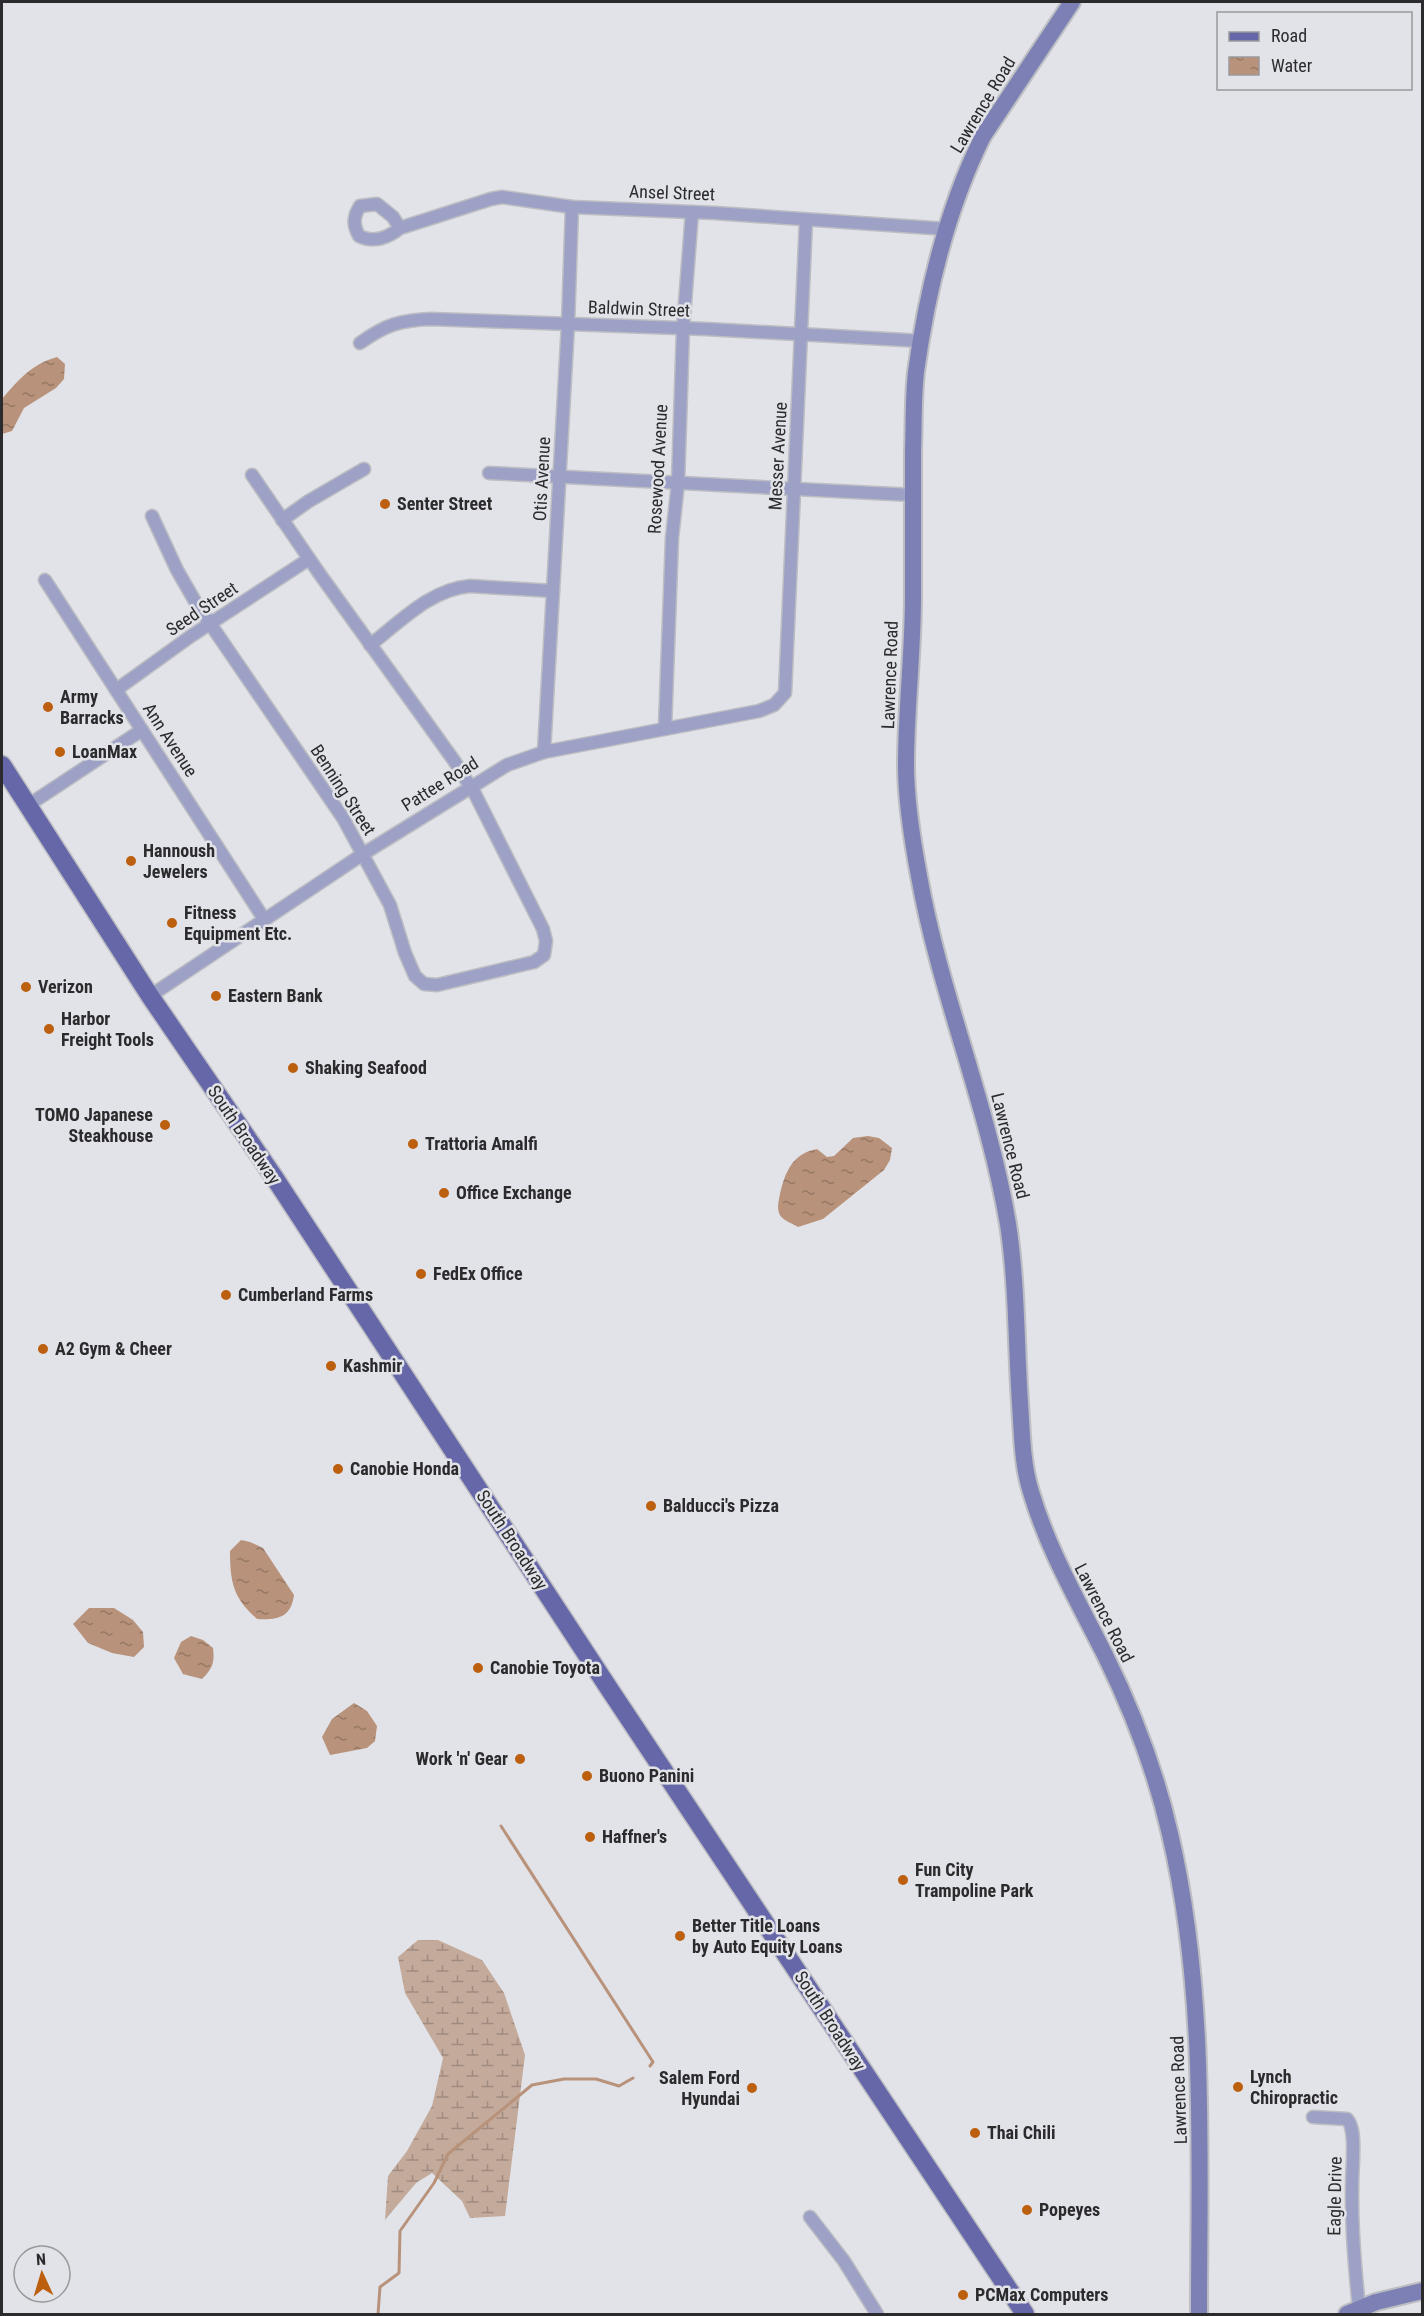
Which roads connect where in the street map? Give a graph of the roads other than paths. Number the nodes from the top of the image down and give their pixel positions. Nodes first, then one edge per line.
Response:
1 (1072, 2) edge
2 (572, 207) junction
3 (692, 212) junction
4 (806, 220) junction
5 (400, 228) dead end
6 (947, 229) junction
7 (568, 324) junction
8 (683, 329) junction
9 (802, 336) junction
10 (922, 341) junction
11 (360, 343) dead end
12 (364, 469) dead end
13 (489, 474) dead end
14 (252, 476) dead end
15 (560, 477) junction
16 (678, 483) junction
17 (794, 489) junction
18 (913, 495) junction
19 (152, 516) dead end
20 (282, 520) junction
21 (309, 559) junction
22 (45, 580) dead end
23 (553, 591) junction
24 (213, 623) junction
25 (370, 645) junction
26 (116, 690) junction
27 (785, 693) joint
28 (664, 728) junction
29 (142, 730) junction
30 (544, 752) junction
31 (2, 765) edge
32 (471, 786) junction
33 (27, 806) junction
34 (363, 854) junction
35 (264, 919) junction
36 (150, 996) junction
37 (1313, 2117) dead end
38 (810, 2217) dead end
39 (1422, 2291) edge
40 (1353, 2312) edge
41 (1021, 2313) edge
42 (877, 2314) edge
43 (1198, 2314) edge

1 - 6 street, Lawrence Road
2 - 3 street, Ansel Street
2 - 5 street, Ansel Street
2 - 7 street, Otis Avenue
3 - 4 street, Ansel Street
3 - 8 street, Rosewood Avenue
4 - 6 street, Ansel Street
4 - 9 street, Messer Avenue
6 - 10 street, Lawrence Road
7 - 8 street, Baldwin Street
7 - 11 street, Baldwin Street
7 - 15 street, Otis Avenue
8 - 9 street, Baldwin Street
8 - 16 street, Rosewood Avenue
9 - 10 street, Baldwin Street
9 - 17 street, Messer Avenue
10 - 18 street, Lawrence Road
12 - 20 street
13 - 15 street
14 - 20 street
15 - 16 street
15 - 23 street, Otis Avenue
16 - 17 street
16 - 28 street, Rosewood Avenue
17 - 18 street
17 - 27 street, Messer Avenue
18 - 43 street, Lawrence Road
19 - 24 street, Benning Street
20 - 21 street
21 - 24 street, Seed Street
21 - 25 street
22 - 26 street, Ann Avenue
23 - 25 street
23 - 30 street, Otis Avenue
24 - 26 street, Seed Street
24 - 34 street, Benning Street
25 - 32 street
26 - 29 street, Ann Avenue
27 - 28 street, Pattee Road
28 - 30 street, Pattee Road
29 - 33 street
29 - 35 street, Ann Avenue
30 - 32 street, Pattee Road
31 - 33 main road, South Broadway
32 - 34 street, Pattee Road
32 - 34 street, Benning Street
33 - 36 main road, South Broadway
34 - 35 street, Pattee Road
35 - 36 street, Pattee Road
36 - 41 main road, South Broadway
37 - 40 street, Eagle Drive
38 - 42 street
39 - 40 street

